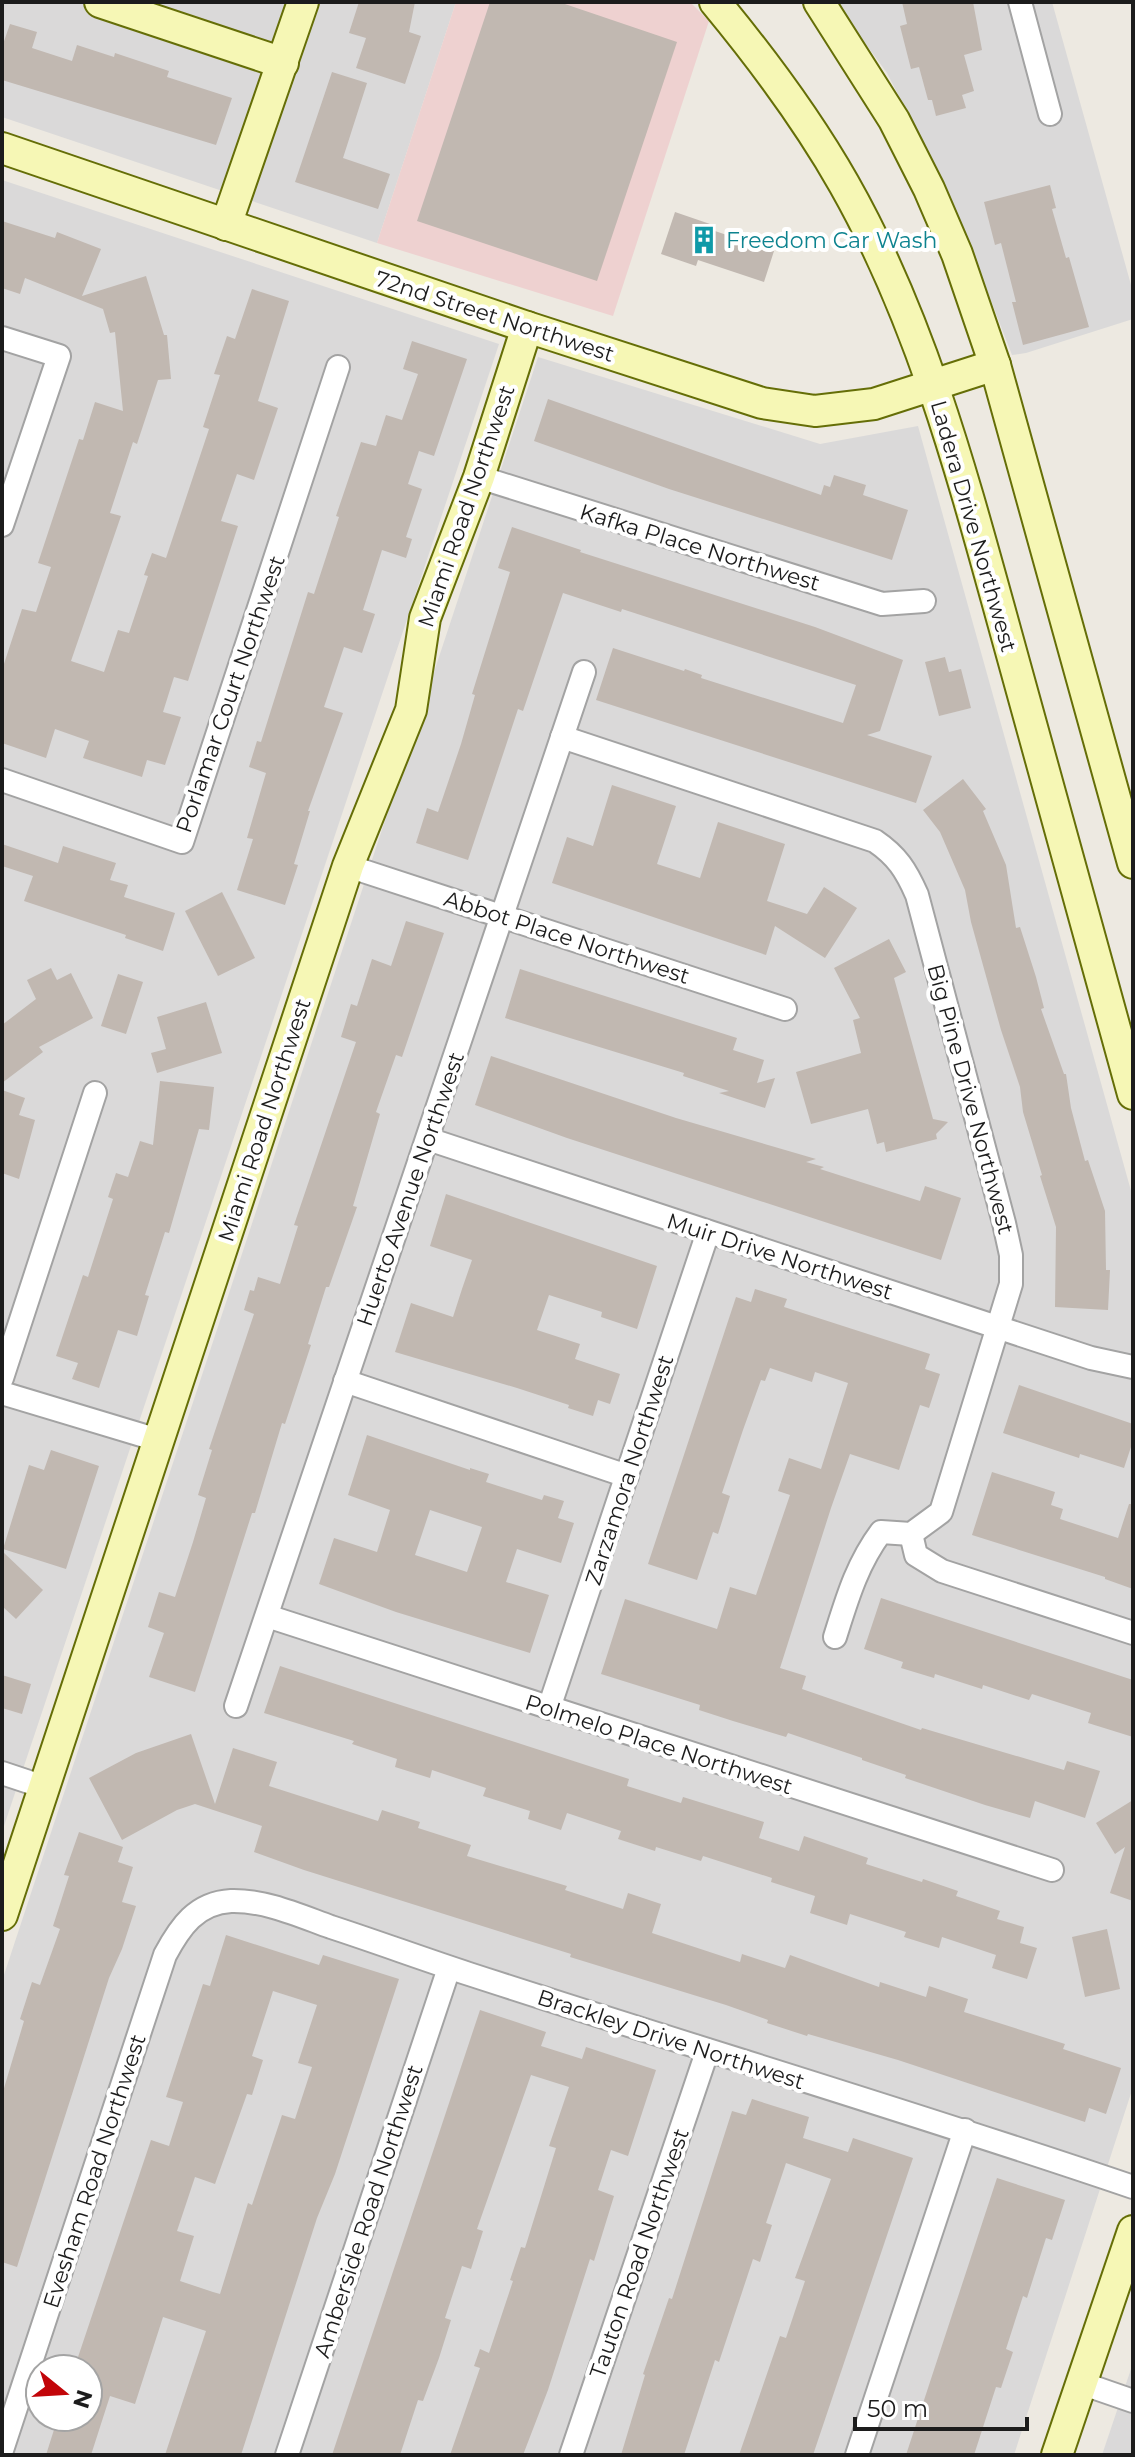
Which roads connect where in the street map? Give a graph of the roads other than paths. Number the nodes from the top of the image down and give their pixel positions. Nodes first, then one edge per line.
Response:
1 (100, 2) edge
2 (303, 2) edge
3 (715, 2) edge
4 (819, 2) edge
5 (1020, 2) edge
6 (283, 63) junction
7 (1050, 114) dead end
8 (2, 148) edge
9 (226, 225) junction
10 (527, 327) junction
11 (2, 338) edge
12 (995, 365) junction
13 (338, 367) dead end
14 (932, 385) junction
15 (479, 477) junction
16 (2, 525) edge
17 (924, 601) dead end
18 (584, 672) dead end
19 (562, 737) junction
20 (2, 780) edge
21 (1133, 863) edge
22 (348, 866) junction
23 (503, 916) junction
24 (785, 1009) dead end
25 (95, 1093) dead end
26 (1133, 1094) edge
27 (428, 1139) junction
28 (708, 1232) junction
29 (1000, 1328) junction
30 (1133, 1367) edge
31 (2, 1378) edge
32 (345, 1381) junction
33 (2, 1393) edge
34 (158, 1440) junction
35 (627, 1476) junction
36 (911, 1534) junction
37 (267, 1616) junction
38 (1133, 1633) edge
39 (835, 1637) dead end
40 (236, 1706) dead end
41 (549, 1708) junction
42 (2, 1773) edge
43 (44, 1787) junction
44 (1052, 1870) dead end
45 (207, 1906) joint
46 (2, 1915) edge
47 (449, 1968) junction
48 (707, 2052) junction
49 (965, 2130) junction
50 (1133, 2187) edge
51 (1133, 2231) edge
52 (1081, 2383) junction
53 (1133, 2401) edge
54 (2, 2450) edge
55 (287, 2455) edge
56 (571, 2455) edge
57 (857, 2455) edge
58 (1057, 2455) edge

1 - 6 street
2 - 6 street
3 - 14 street, Ladera Drive Northwest
4 - 12 street
5 - 7 street
6 - 9 street
8 - 9 street, 72nd Street Northwest
9 - 10 street, 72nd Street Northwest
10 - 14 street, 72nd Street Northwest
10 - 15 street, Miami Road Northwest
11 - 16 street
12 - 14 street, 72nd Street Northwest
12 - 21 street
13 - 20 street, Porlamar Court Northwest
14 - 26 street, Ladera Drive Northwest
15 - 17 street, Kafka Place Northwest
15 - 22 street, Miami Road Northwest
18 - 19 street, Huerto Avenue Northwest
19 - 23 street, Huerto Avenue Northwest
19 - 29 street, Big Pine Drive Northwest
22 - 23 street, Abbot Place Northwest
22 - 34 street, Miami Road Northwest
23 - 24 street, Abbot Place Northwest
23 - 27 street, Huerto Avenue Northwest
25 - 31 street
27 - 28 street, Muir Drive Northwest
27 - 32 street, Huerto Avenue Northwest
28 - 29 street, Muir Drive Northwest
28 - 35 street, Zarzamora Northwest
29 - 30 street, Muir Drive Northwest
29 - 36 street, Big Pine Drive Northwest
32 - 35 street
32 - 37 street, Huerto Avenue Northwest
33 - 34 street
34 - 43 street, Miami Road Northwest
35 - 41 street, Zarzamora Northwest
36 - 38 street
36 - 39 street, Big Pine Drive Northwest
37 - 40 street, Huerto Avenue Northwest
37 - 41 street, Polmelo Place Northwest
41 - 44 street, Polmelo Place Northwest
42 - 43 street
43 - 46 street, Miami Road Northwest
45 - 47 street, Brackley Drive Northwest
45 - 54 street, Evesham Road Northwest
47 - 48 street, Brackley Drive Northwest
47 - 55 street, Amberside Road Northwest
48 - 49 street, Brackley Drive Northwest
48 - 56 street, Tauton Road Northwest
49 - 50 street, Brackley Drive Northwest
49 - 57 street
51 - 52 street
52 - 53 street
52 - 58 street

